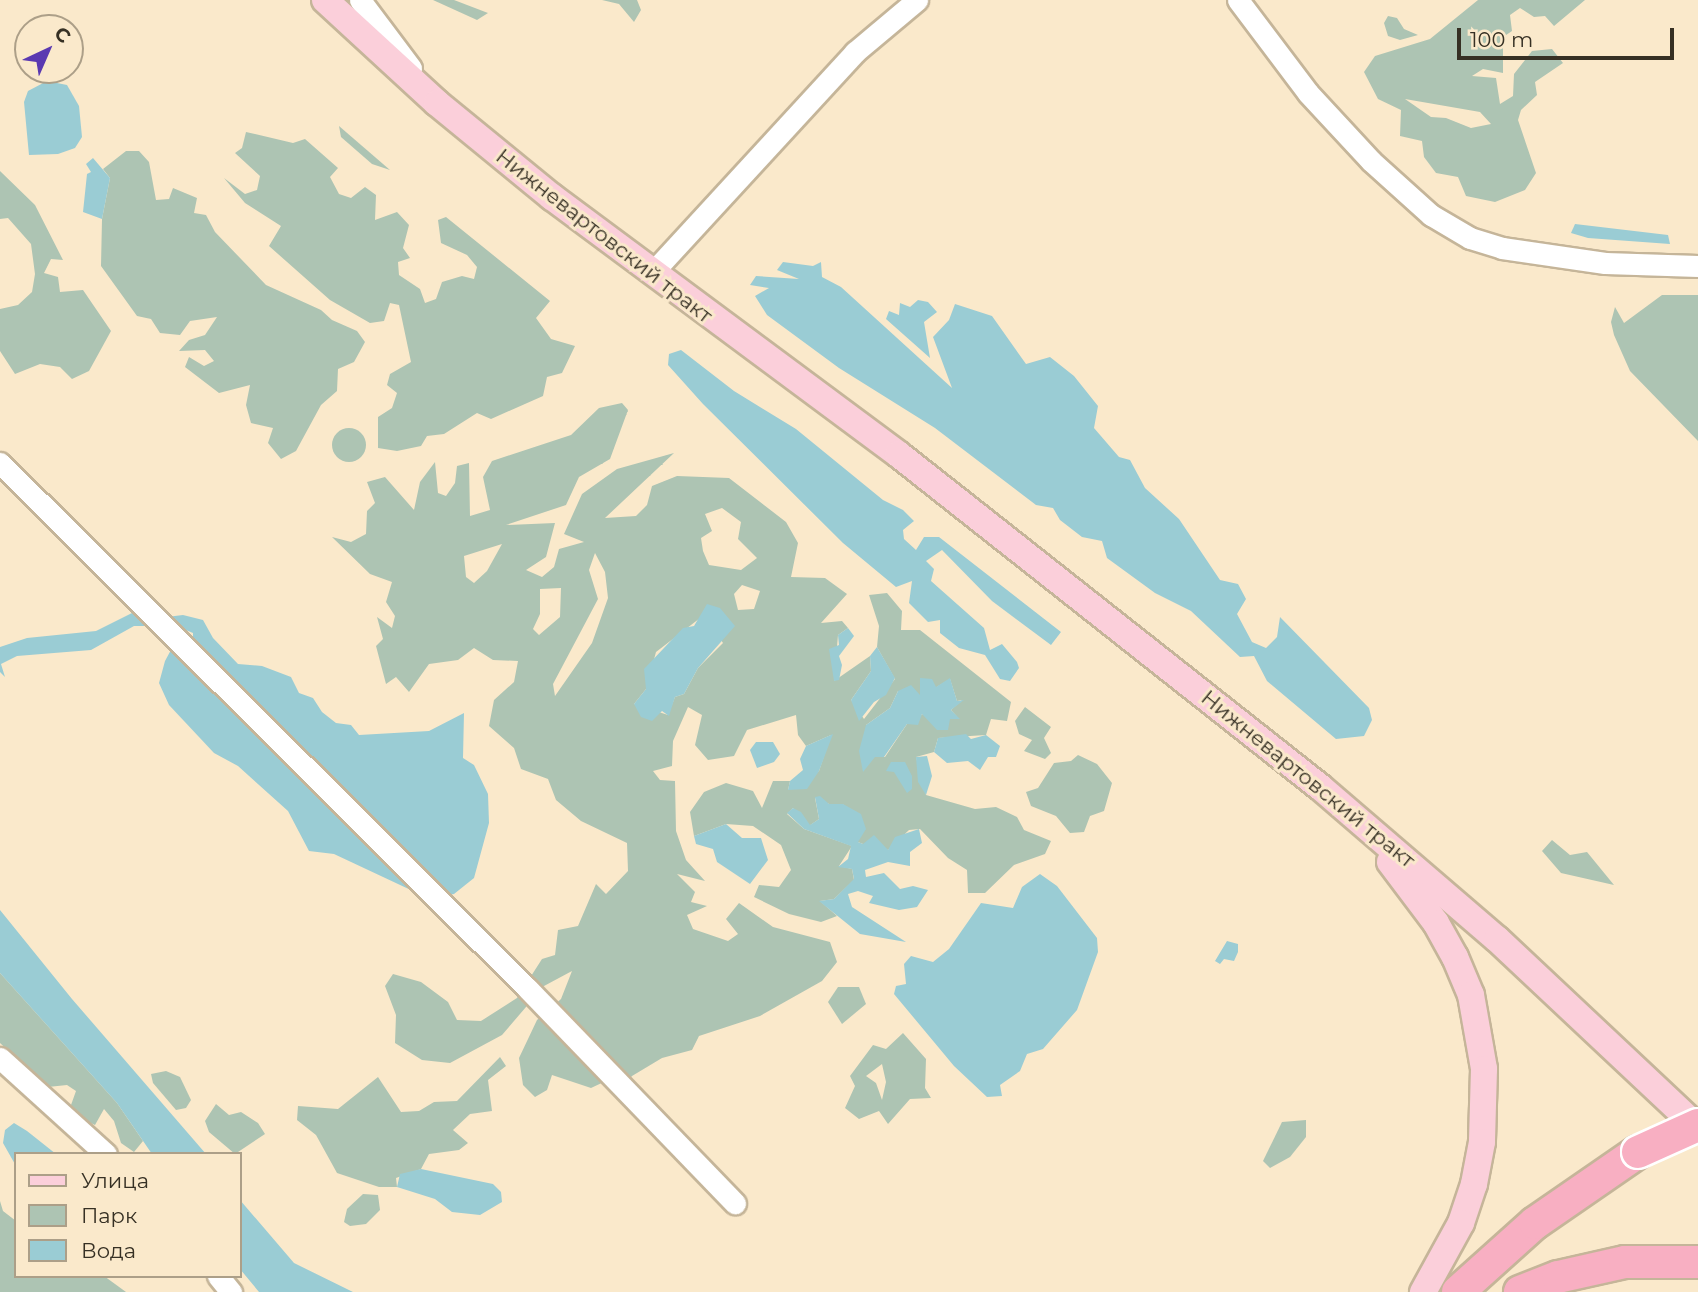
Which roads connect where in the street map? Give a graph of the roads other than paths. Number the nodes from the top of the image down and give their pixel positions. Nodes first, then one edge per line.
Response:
1 (325, 0) edge
2 (360, 0) edge
3 (917, 0) edge
4 (1238, 0) edge
5 (437, 103) junction
6 (1698, 266) edge
7 (652, 273) junction
8 (898, 454) junction
9 (0, 463) edge
10 (1284, 758) junction
11 (0, 1058) edge
12 (1698, 1105) edge
13 (1698, 1126) edge
14 (104, 1152) edge
15 (735, 1203) dead end
16 (1698, 1262) edge
17 (220, 1278) edge
18 (231, 1292) edge
19 (1423, 1292) edge
20 (1458, 1292) edge
21 (1520, 1292) edge

1 - 5 main road, Нижневартовский тракт
2 - 5 street
3 - 7 street
4 - 6 street
5 - 7 main road, Нижневартовский тракт
7 - 8 main road, Нижневартовский тракт
8 - 10 main road, Нижневартовский тракт
8 - 12 main road, Нижневартовский тракт
9 - 15 street
10 - 13 main road, Нижневартовский тракт
10 - 19 main road
11 - 14 street
13 - 20 highway, bridge
16 - 21 highway
17 - 18 street

